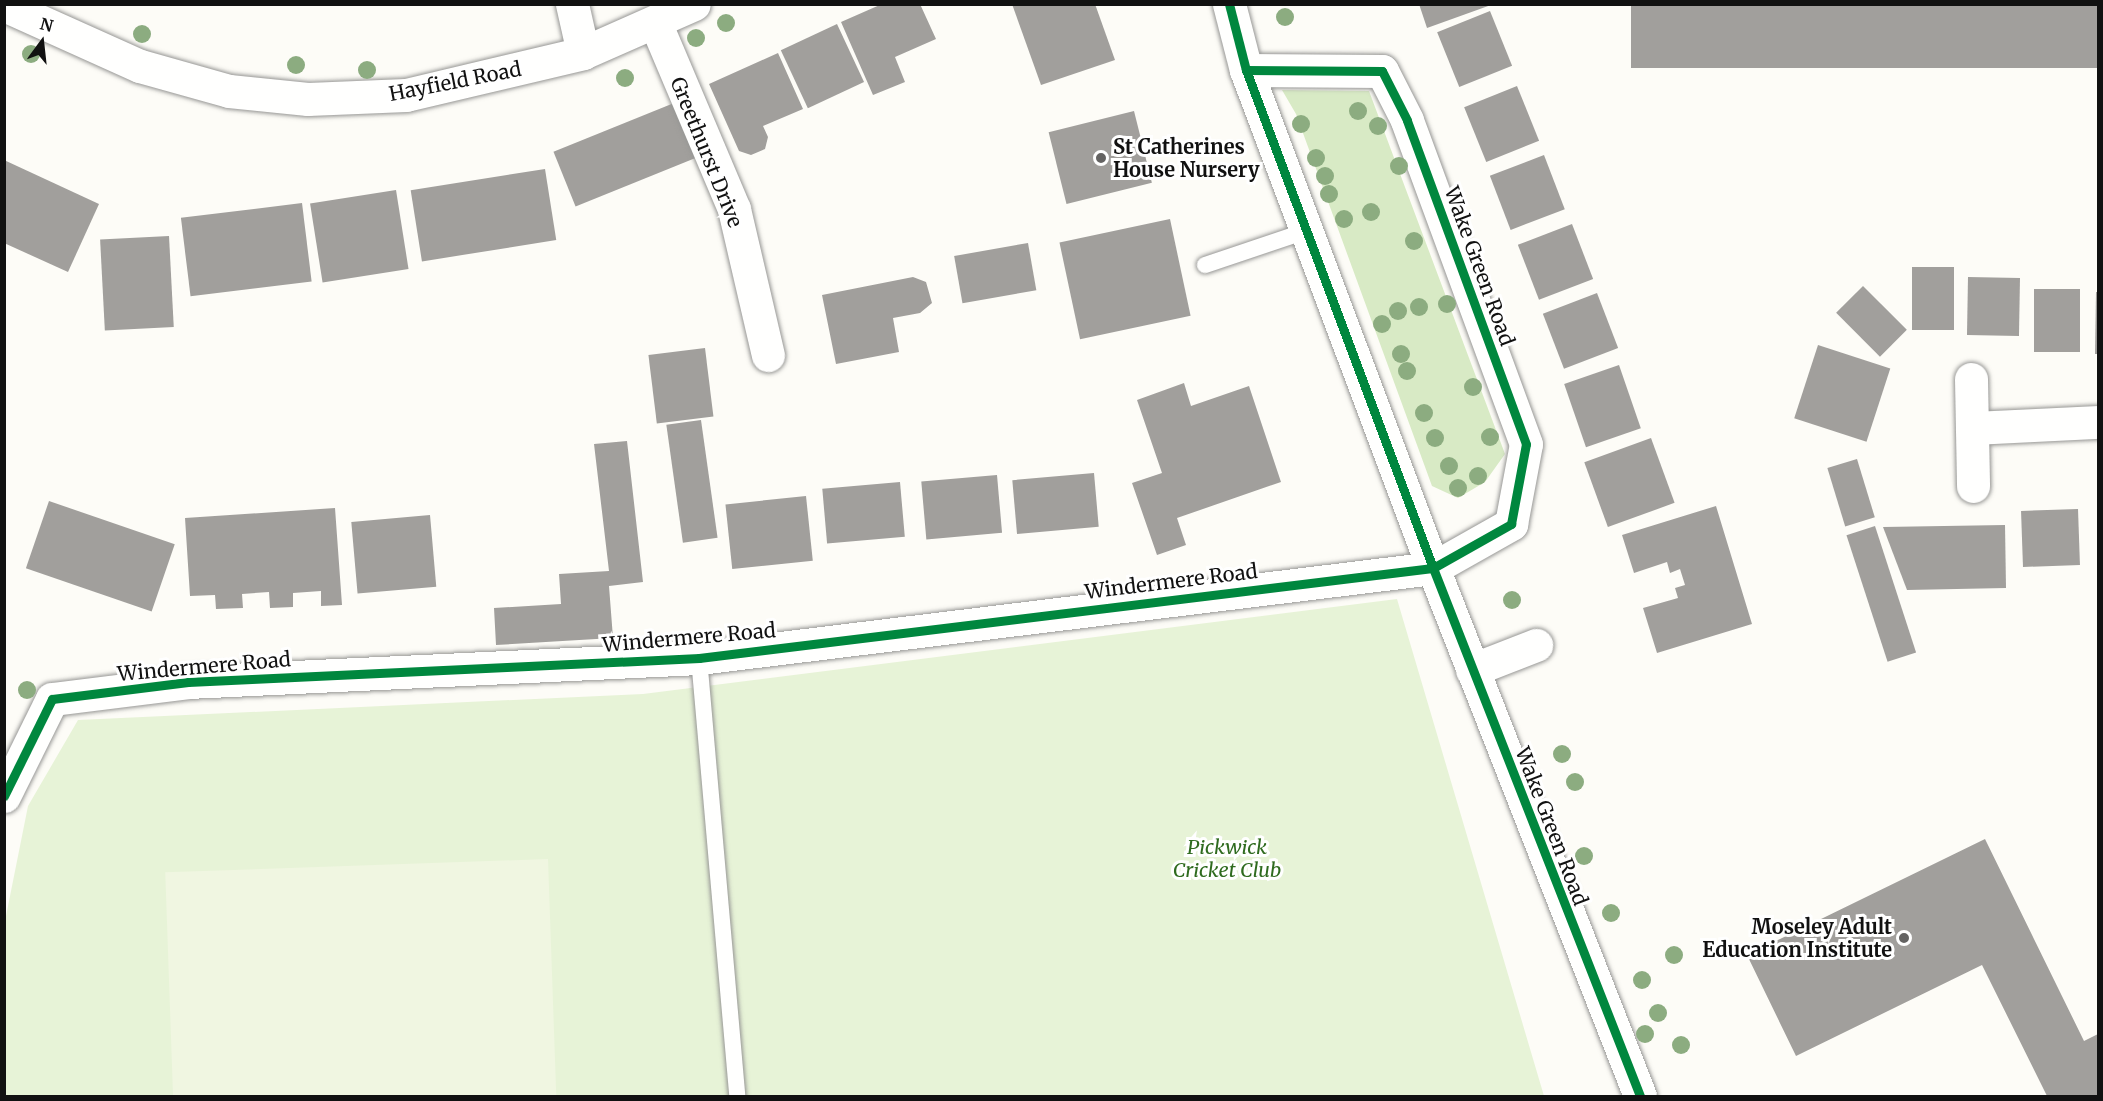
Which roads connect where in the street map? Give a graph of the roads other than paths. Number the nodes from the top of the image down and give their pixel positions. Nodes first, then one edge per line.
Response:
1 (572, 4) edge
2 (694, 4) edge
3 (1229, 4) edge
4 (4, 5) edge
5 (655, 22) junction
6 (583, 53) junction
7 (1246, 70) junction
8 (1306, 231) junction
9 (1205, 265) dead end
10 (768, 355) dead end
11 (1971, 380) dead end
12 (2098, 422) edge
13 (1974, 428) junction
14 (1973, 486) dead end
15 (1433, 568) junction
16 (1536, 645) dead end
17 (699, 658) junction
18 (1472, 670) junction
19 (4, 796) edge
20 (736, 1096) edge
21 (1640, 1096) edge

1 - 6 street
2 - 5 street, Hayfield Road
3 - 7 street, Wake Green Road
4 - 6 street, Hayfield Road
5 - 6 street, Hayfield Road
5 - 10 street, Greethurst Drive
7 - 8 street, Wake Green Road
7 - 15 street, Wake Green Road
8 - 9 lane
8 - 15 street, Wake Green Road
11 - 13 street
12 - 13 street
13 - 14 street
15 - 17 street, Windermere Road
15 - 18 street, Wake Green Road
16 - 18 street
17 - 19 street, Windermere Road
17 - 20 lane
18 - 21 street, Wake Green Road

